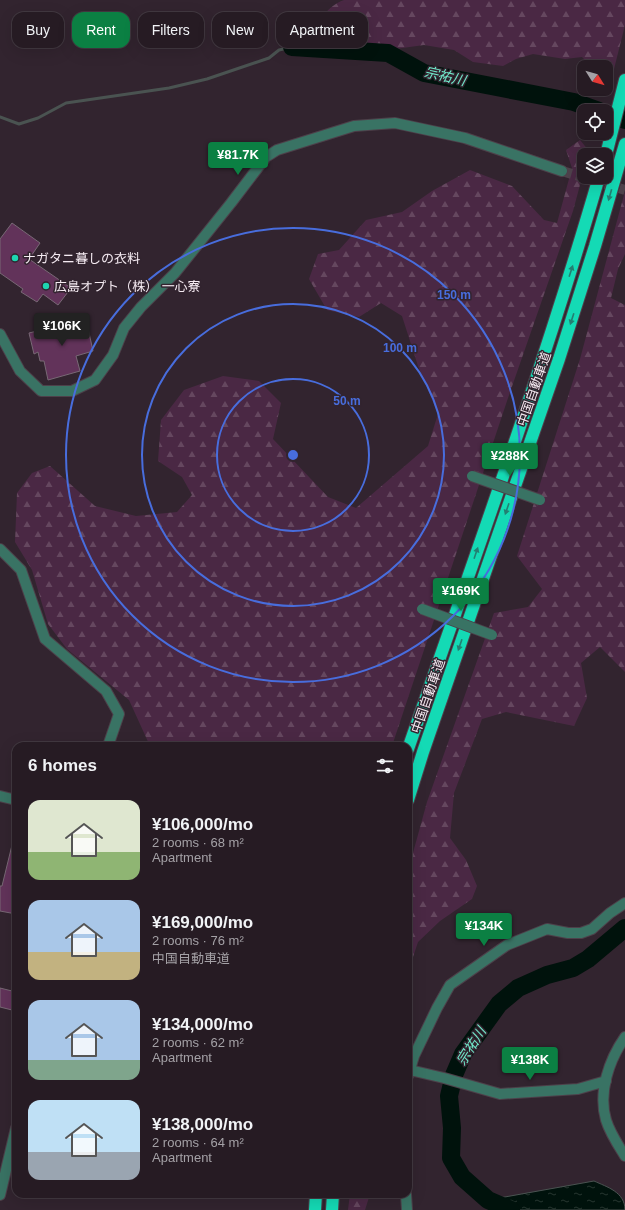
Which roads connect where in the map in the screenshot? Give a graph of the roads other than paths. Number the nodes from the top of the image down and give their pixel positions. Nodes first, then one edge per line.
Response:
1 (625, 80) edge
2 (625, 144) edge
3 (608, 148) edge
4 (562, 171) tunnel mouth
5 (597, 184) edge
6 (0, 334) edge
7 (472, 476) dead end
8 (540, 500) dead end
9 (0, 550) edge
10 (422, 609) dead end
11 (492, 635) dead end
12 (109, 742) edge
13 (410, 742) edge
14 (412, 787) edge
15 (0, 796) edge
16 (12, 799) edge
17 (625, 904) edge
18 (625, 1037) edge
19 (412, 1063) edge
20 (412, 1073) edge
21 (606, 1081) junction
22 (12, 1145) edge
23 (625, 1156) edge
24 (0, 1195) edge
25 (316, 1198) edge
26 (333, 1198) edge
27 (406, 1198) edge
28 (316, 1210) edge
29 (332, 1210) edge
30 (406, 1210) edge

1 - 3 highway
2 -> 14 highway, 中国自動車道
4 - 6 street
13 -> 5 highway, 中国自動車道
7 - 8 street, bridge
9 - 12 street
10 - 11 street, bridge
15 - 16 street
17 - 19 street
18 - 21 street
20 - 21 street
21 - 23 street
22 - 24 street
25 - 28 highway
26 - 29 highway
27 - 30 street

